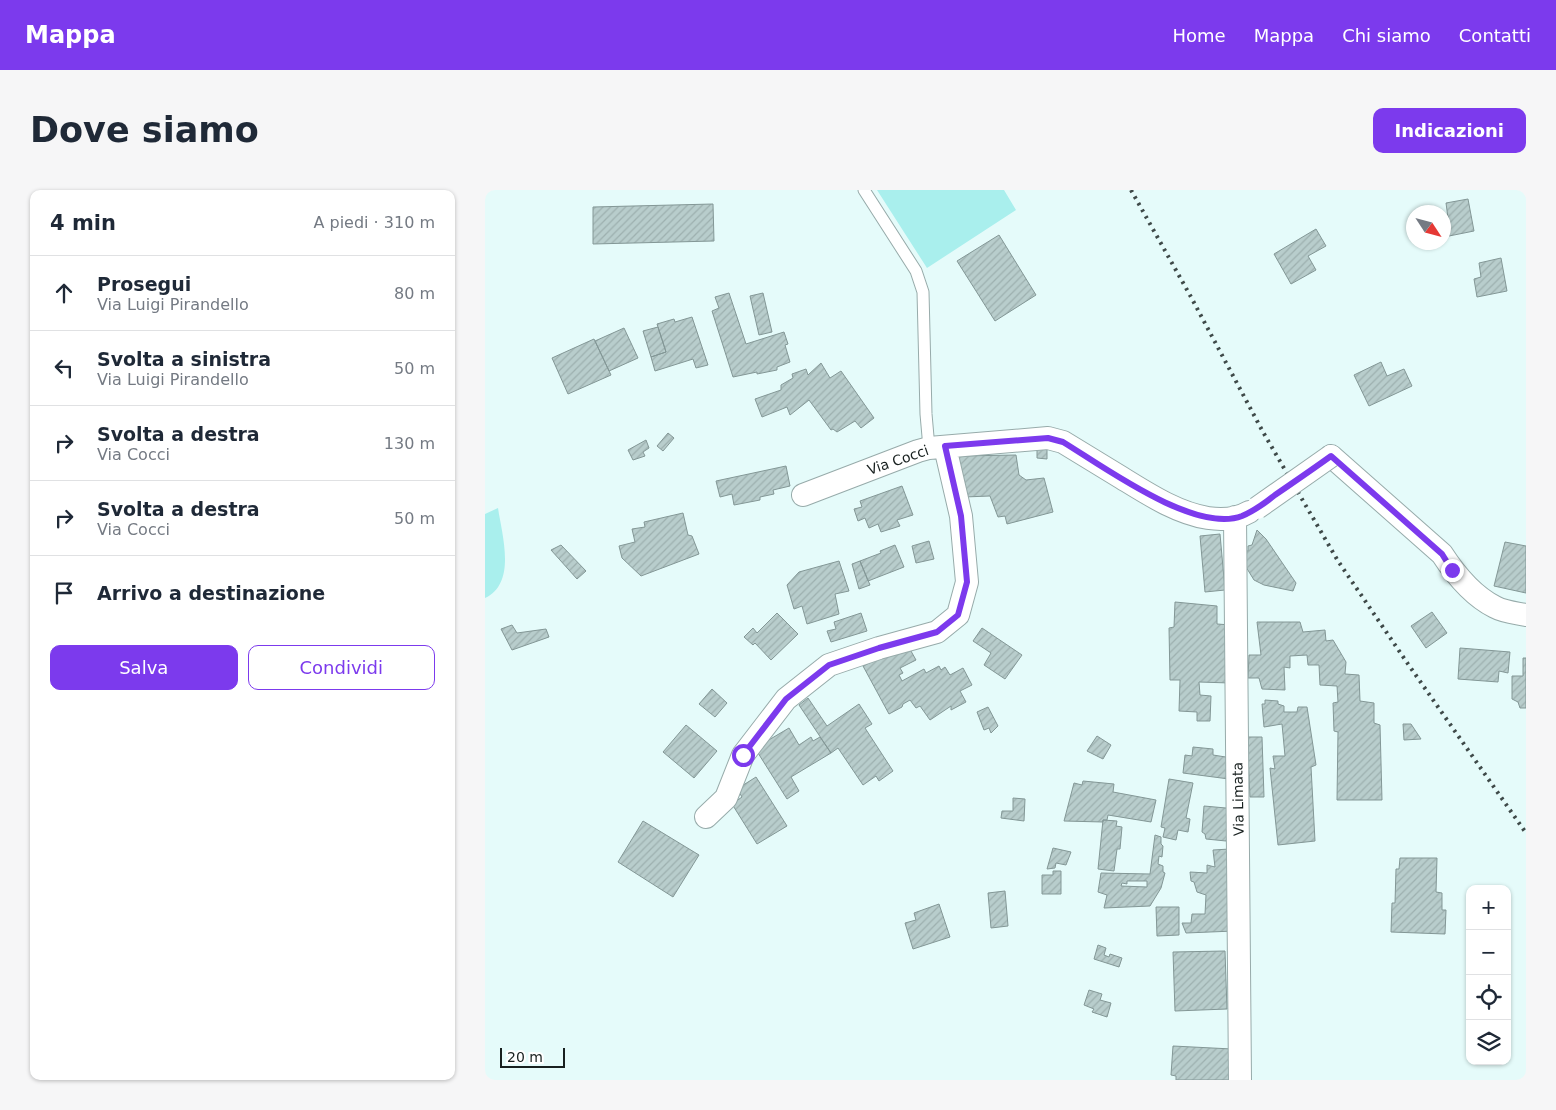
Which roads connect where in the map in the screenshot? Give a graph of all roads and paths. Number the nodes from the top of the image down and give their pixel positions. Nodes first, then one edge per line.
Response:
1 (863, 190) edge
2 (937, 447) junction
3 (803, 495) dead end
4 (1235, 517) junction
5 (1526, 615) edge
6 (705, 817) dead end
7 (1241, 1080) edge

1 - 2 lane
2 - 3 street, Via Cocci
2 - 4 street, Via Cocci
2 - 6 street
4 - 5 street, Via Cocci, bridge
4 - 7 street, Via Limata

